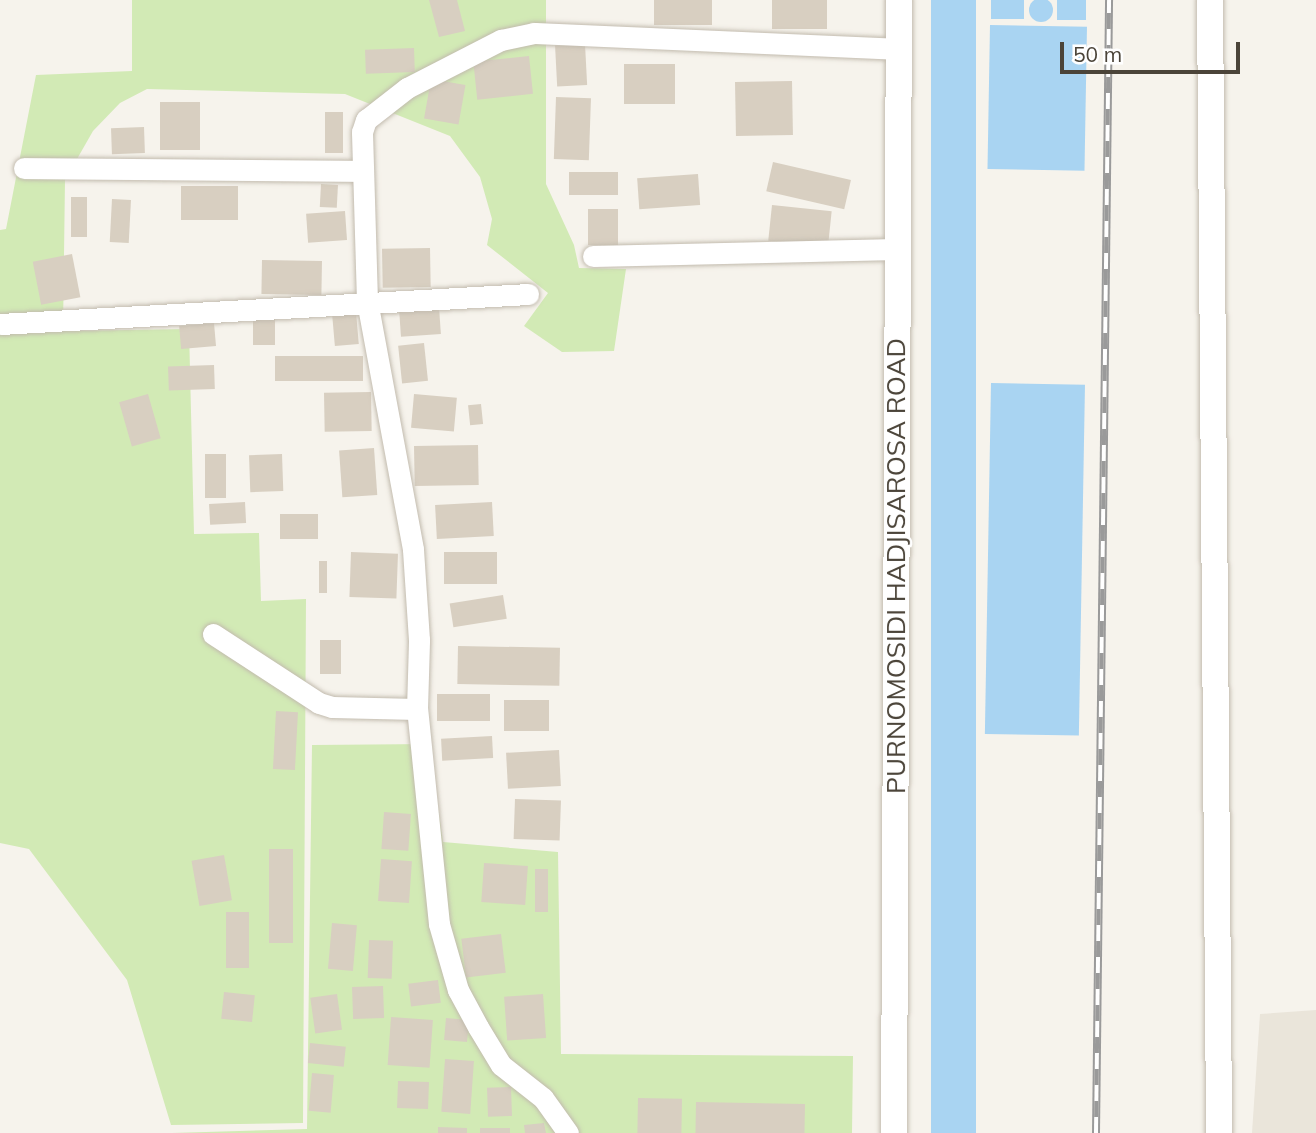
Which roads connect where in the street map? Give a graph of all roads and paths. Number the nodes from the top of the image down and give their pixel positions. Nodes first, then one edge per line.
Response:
1 (899, 0) edge
2 (1210, 0) edge
3 (897, 49) junction
4 (23, 168) dead end
5 (361, 171) junction
6 (897, 249) junction
7 (593, 256) dead end
8 (528, 293) dead end
9 (366, 302) junction
10 (0, 324) edge
11 (213, 634) dead end
12 (417, 709) junction
13 (568, 1133) edge
14 (894, 1133) edge
15 (1219, 1133) edge

1 - 3 street, PURNOMOSIDI HADJISAROSA ROAD
2 - 15 street
3 - 5 street
3 - 6 street, PURNOMOSIDI HADJISAROSA ROAD
4 - 5 street
5 - 9 street
6 - 7 street
6 - 14 street, PURNOMOSIDI HADJISAROSA ROAD
8 - 9 street
9 - 10 street
9 - 12 street
11 - 12 street
12 - 13 street

